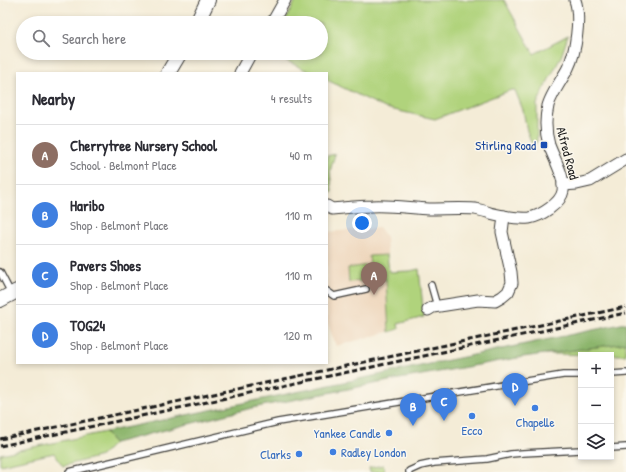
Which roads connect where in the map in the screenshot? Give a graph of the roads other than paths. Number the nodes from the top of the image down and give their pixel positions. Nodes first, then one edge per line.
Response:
1 (208, 0) edge
2 (285, 0) edge
3 (575, 0) edge
4 (200, 16) edge
5 (276, 16) edge
6 (176, 60) edge
7 (246, 60) edge
8 (169, 72) edge
9 (240, 72) edge
10 (625, 160) edge
11 (563, 185) junction
12 (328, 207) edge
13 (504, 216) junction
14 (0, 272) edge
15 (431, 285) dead end
16 (366, 289) dead end
17 (328, 292) edge
18 (9, 295) edge
19 (432, 308) joint
20 (626, 373) edge
21 (614, 374) edge
22 (578, 375) edge
23 (626, 447) edge
24 (614, 448) edge
25 (578, 450) edge
26 (69, 472) edge
27 (409, 472) edge

1 - 4 street
2 - 5 street
3 - 11 street, Alfred Road
6 - 8 street
7 - 9 street
10 - 11 street
11 - 13 street, Alfred Road
12 - 13 street, Alfred Road
13 - 19 street
14 - 18 lane
15 - 19 lane
16 - 17 lane
20 - 21 lane
22 - 26 lane
23 - 24 lane
25 - 27 lane

